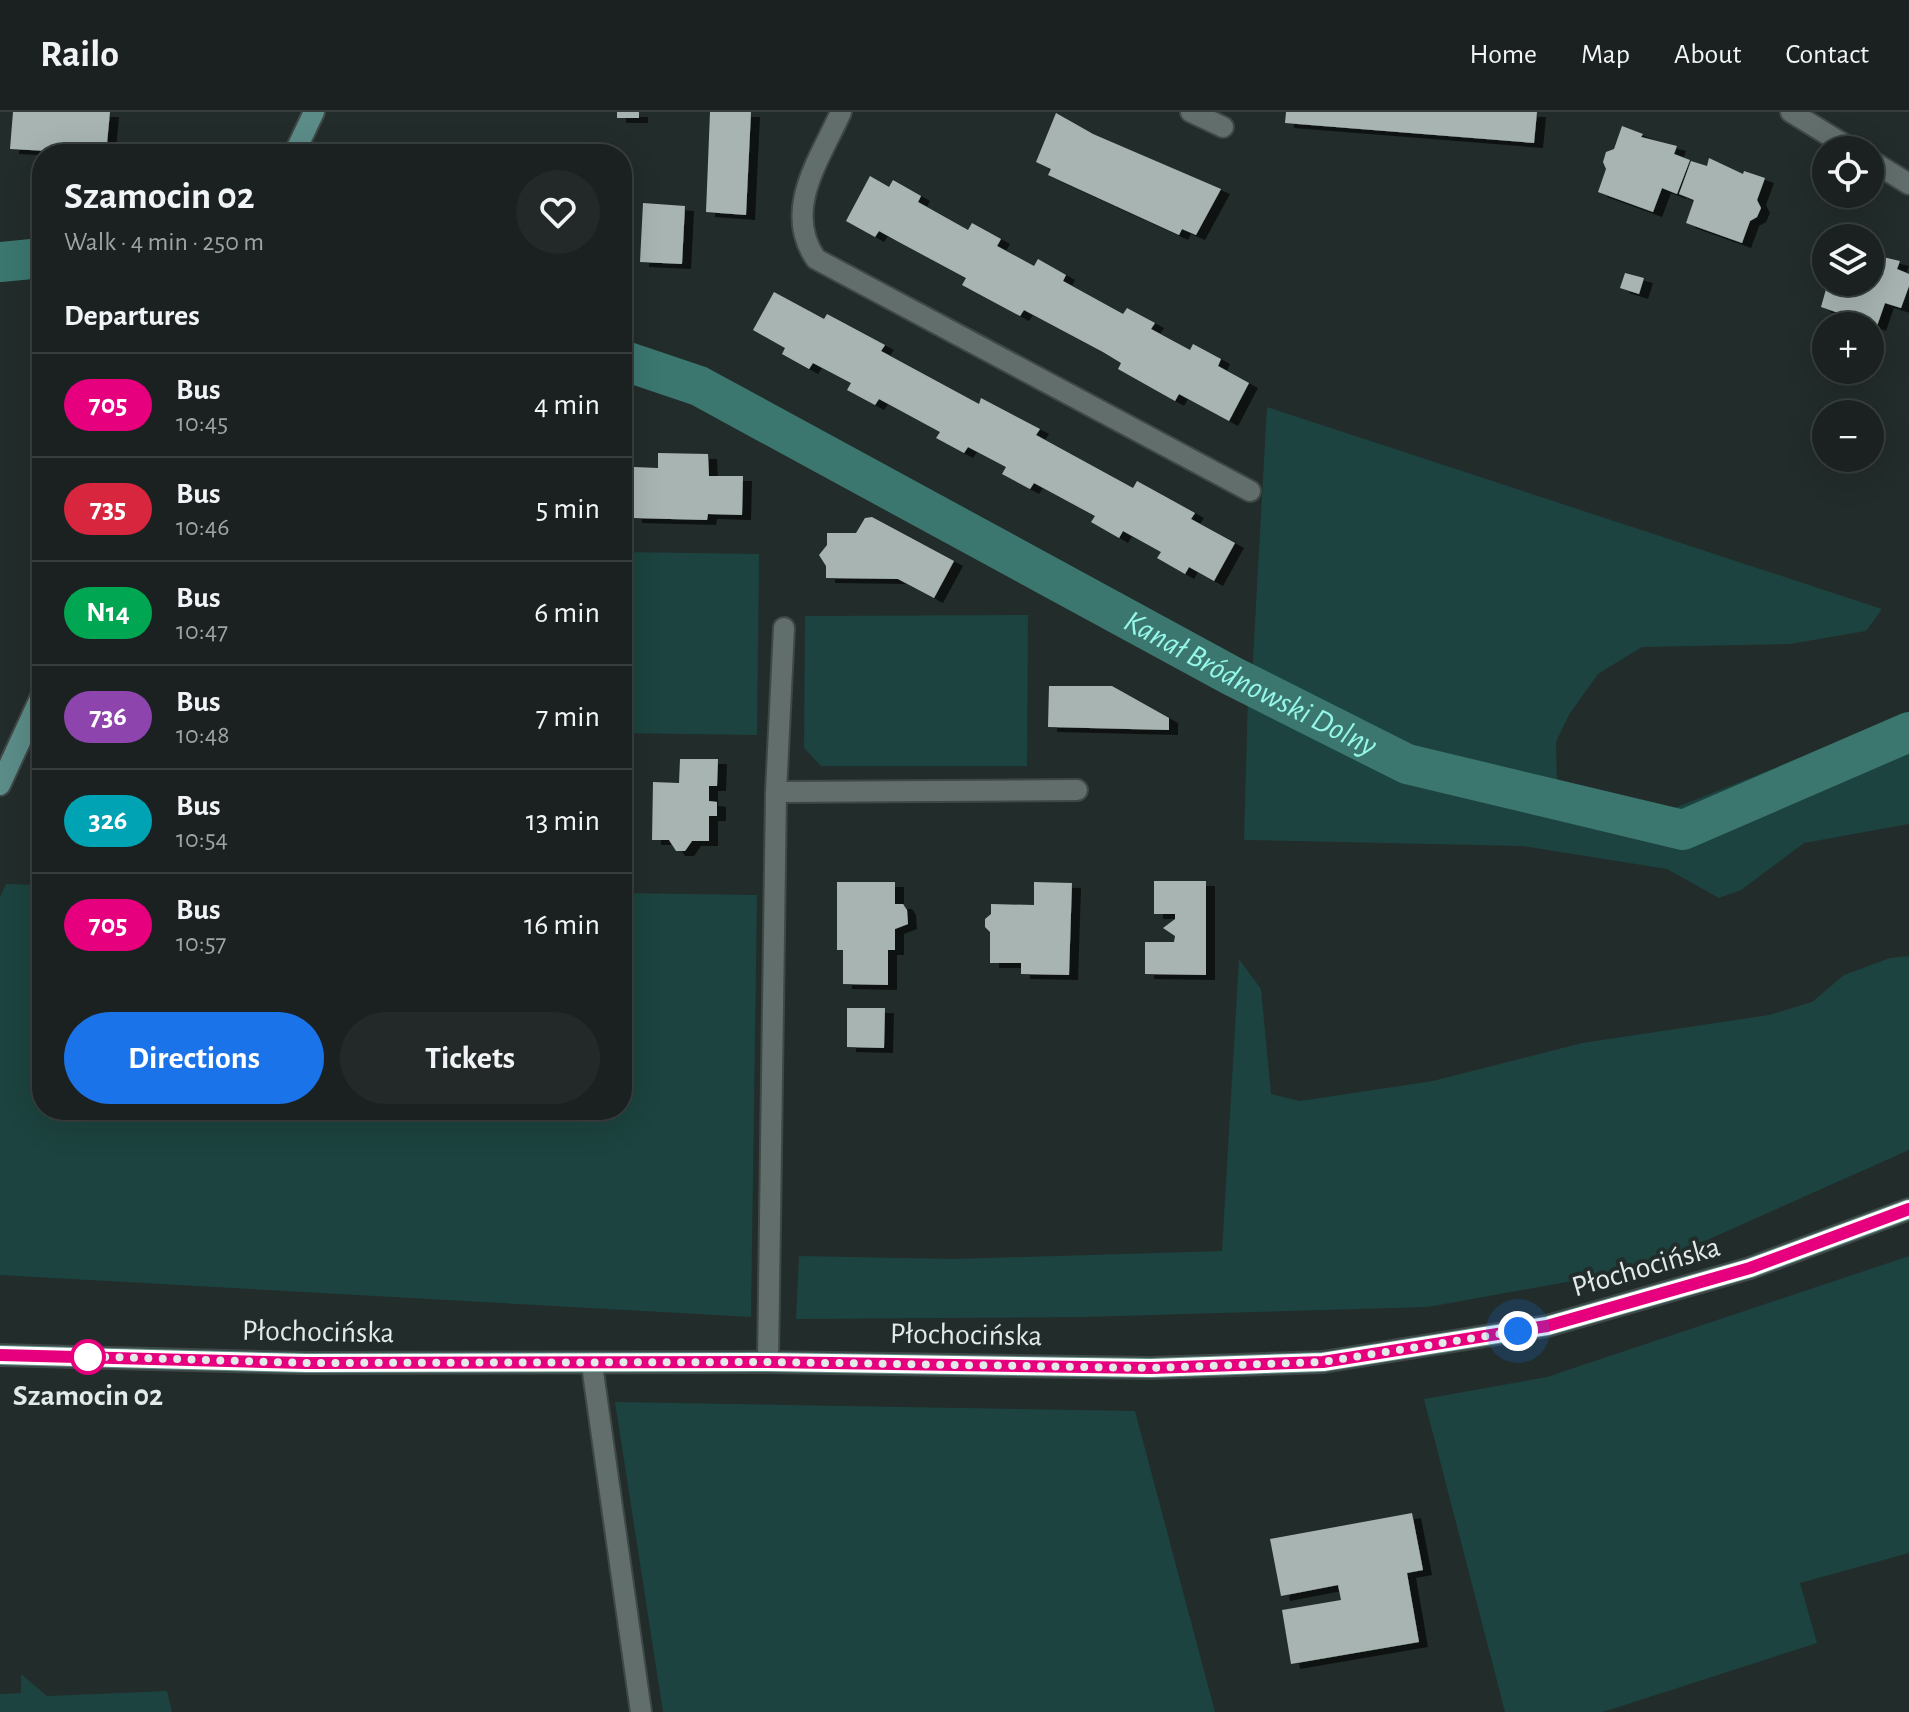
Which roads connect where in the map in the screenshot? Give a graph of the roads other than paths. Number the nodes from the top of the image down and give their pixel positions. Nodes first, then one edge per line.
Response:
1 (314, 112) edge
2 (841, 112) edge
3 (1191, 112) edge
4 (1791, 112) edge
5 (1223, 127) dead end
6 (1830, 136) edge
7 (299, 144) edge
8 (1884, 169) edge
9 (1909, 184) edge
10 (1250, 491) dead end
11 (784, 628) dead end
12 (32, 728) edge
13 (0, 785) edge
14 (1077, 790) dead end
15 (776, 792) junction
16 (1909, 1209) edge
17 (0, 1355) edge
18 (768, 1362) junction
19 (592, 1365) junction
20 (641, 1712) edge

1 - 7 main road
2 - 10 lane
3 - 5 lane
4 - 6 lane
8 - 9 lane
11 - 15 lane
12 - 13 main road
14 - 15 lane
15 - 18 lane
16 - 18 main road, Płochocińska
17 - 19 main road, Płochocińska
18 - 19 main road, Płochocińska
19 - 20 lane

